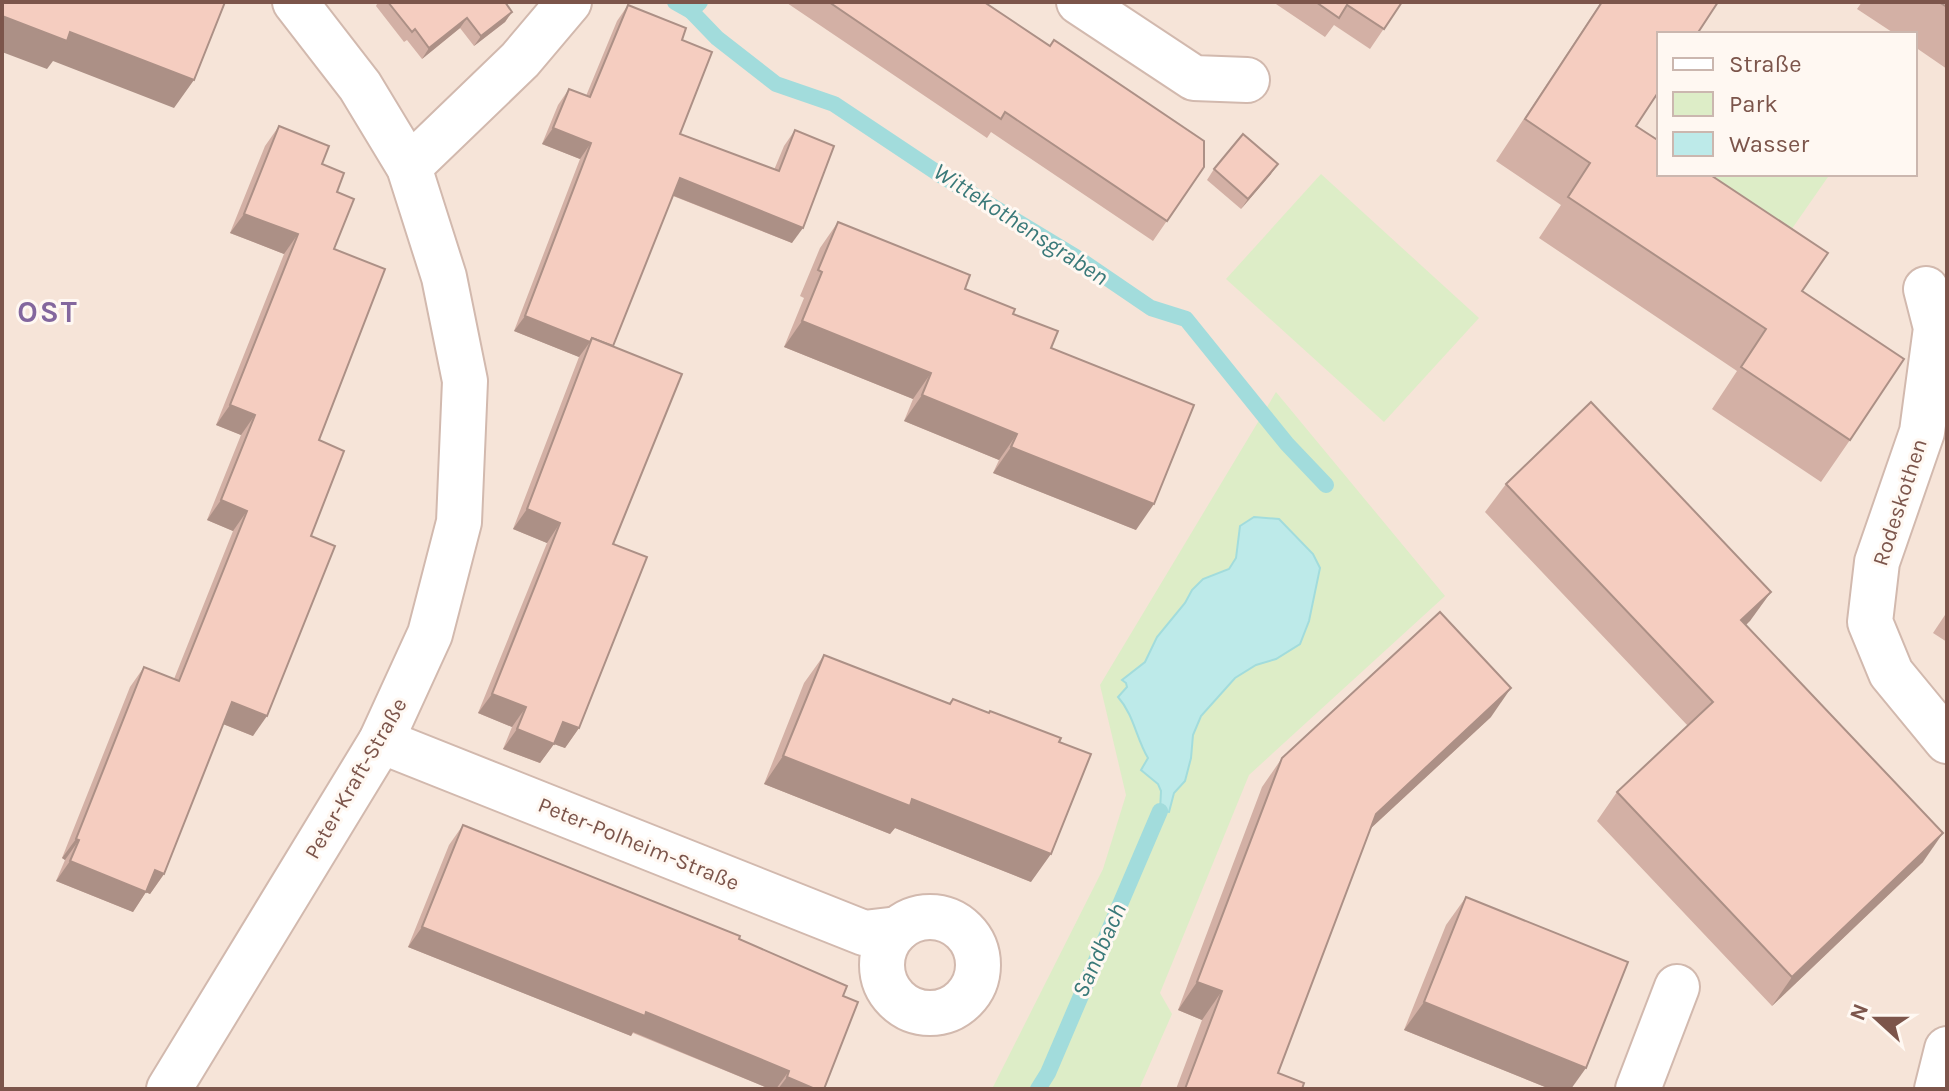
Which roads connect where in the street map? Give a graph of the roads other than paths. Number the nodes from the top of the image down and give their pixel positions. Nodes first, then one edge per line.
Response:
1 (295, 2) edge
2 (569, 2) edge
3 (1079, 2) edge
4 (1247, 80) dead end
5 (409, 167) junction
6 (1926, 289) dead end
7 (381, 741) junction
8 (1947, 741) edge
9 (898, 929) dead end
10 (1677, 987) dead end
11 (1947, 1049) edge
12 (169, 1089) edge
13 (1638, 1089) edge
14 (1937, 1089) edge

1 - 5 street, Peter-Kraft-Straße
2 - 5 street
3 - 4 street
5 - 7 street, Peter-Kraft-Straße
6 - 8 street, Rodeskothen
7 - 9 street, Peter-Polheim-Straße
7 - 12 street, Peter-Kraft-Straße
10 - 13 street
11 - 14 street

